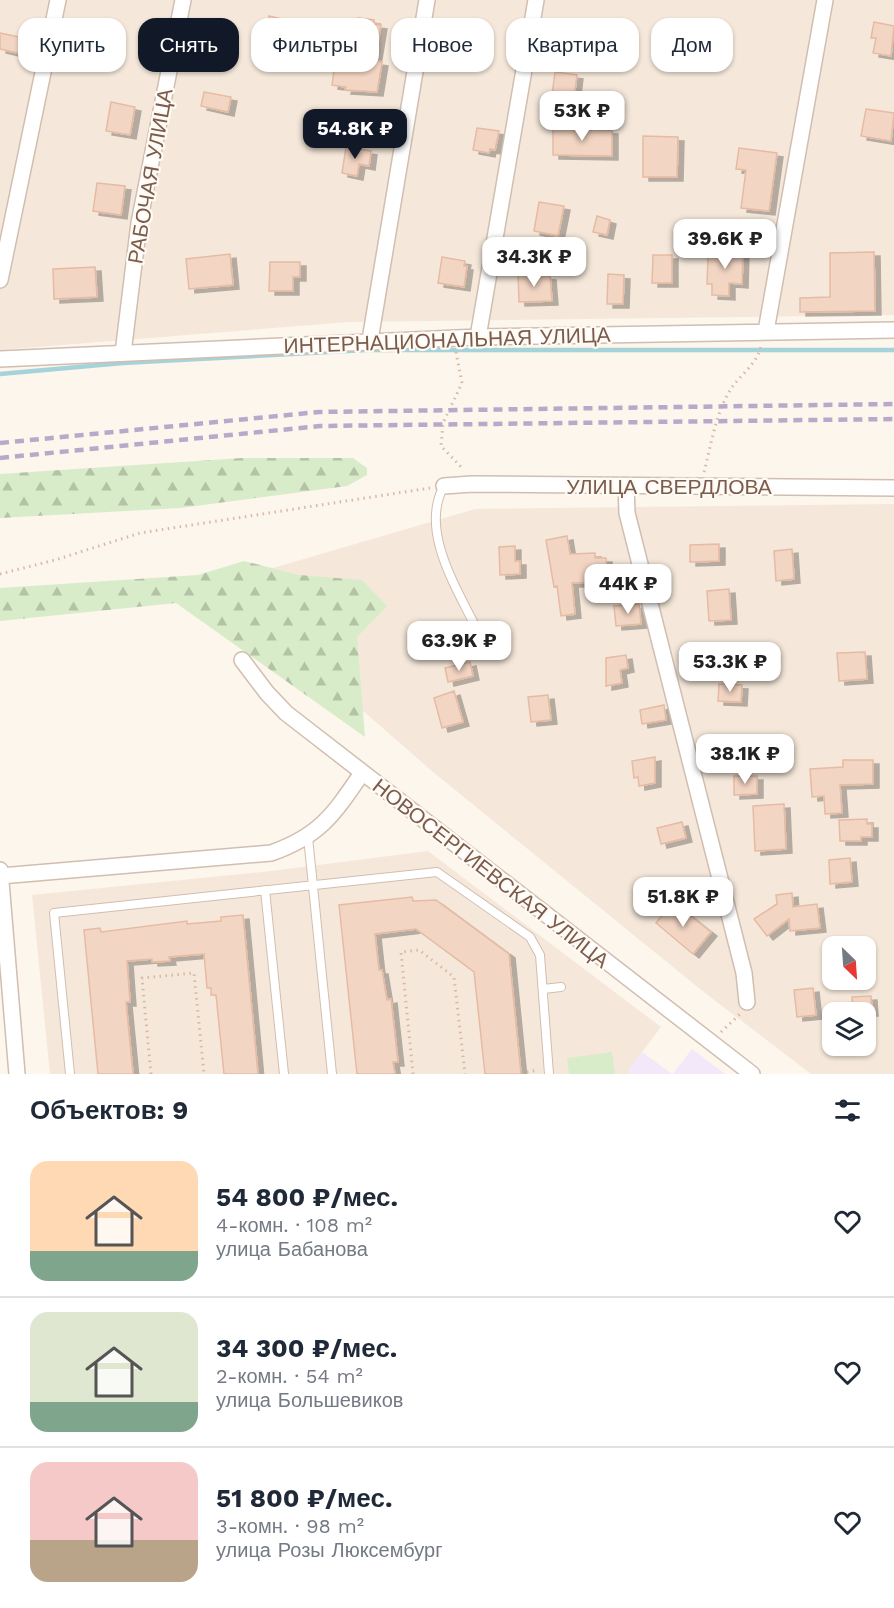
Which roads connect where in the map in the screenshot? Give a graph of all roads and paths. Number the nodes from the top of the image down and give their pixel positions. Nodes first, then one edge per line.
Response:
1 (58, 0) edge
2 (183, 0) edge
3 (427, 0) edge
4 (536, 0) edge
5 (825, 0) edge
6 (0, 280) edge
7 (766, 330) junction
8 (894, 330) edge
9 (478, 337) junction
10 (458, 338) junction
11 (370, 340) junction
12 (123, 353) junction
13 (0, 359) edge
14 (472, 483) junction
15 (444, 486) junction
16 (626, 486) junction
17 (701, 486) junction
18 (894, 488) edge
19 (0, 574) edge
20 (480, 636) dead end
21 (242, 660) dead end
22 (362, 773) junction
23 (308, 837) junction
24 (0, 870) edge
25 (0, 876) edge
26 (312, 885) junction
27 (265, 890) junction
28 (561, 987) dead end
29 (543, 989) junction
30 (747, 1002) joint
31 (710, 1041) junction
32 (549, 1071) edge
33 (521, 1073) edge
34 (17, 1074) edge
35 (70, 1074) edge
36 (151, 1074) edge
37 (204, 1074) edge
38 (285, 1074) edge
39 (332, 1074) edge
40 (413, 1074) edge
41 (465, 1074) edge
42 (752, 1074) edge

1 - 6 street
2 - 12 street, РАБОЧАЯ УЛИЦА
3 - 11 street
4 - 9 street
5 - 7 street
7 - 8 street, ИНТЕРНАЦИОНАЛЬНАЯ УЛИЦА
7 - 9 street, ИНТЕРНАЦИОНАЛЬНАЯ УЛИЦА
7 - 17 path
9 - 10 street, ИНТЕРНАЦИОНАЛЬНАЯ УЛИЦА
10 - 11 street, ИНТЕРНАЦИОНАЛЬНАЯ УЛИЦА
10 - 14 path
11 - 12 street, ИНТЕРНАЦИОНАЛЬНАЯ УЛИЦА
12 - 13 street, ИНТЕРНАЦИОНАЛЬНАЯ УЛИЦА
14 - 15 street, УЛИЦА СВЕРДЛОВА
14 - 16 street, УЛИЦА СВЕРДЛОВА
15 - 19 path
15 - 20 lane
16 - 17 street, УЛИЦА СВЕРДЛОВА
16 - 30 street
17 - 18 street, УЛИЦА СВЕРДЛОВА
21 - 22 street, НОВОСЕРГИЕВСКАЯ УЛИЦА
22 - 23 street
22 - 31 street, НОВОСЕРГИЕВСКАЯ УЛИЦА
23 - 25 street
23 - 26 lane
24 - 25 street
25 - 34 street
26 - 27 lane
26 - 29 lane
26 - 39 lane
27 - 35 lane
27 - 38 lane
28 - 29 lane
29 - 32 lane
30 - 31 path
31 - 42 street, НОВОСЕРГИЕВСКАЯ УЛИЦА
32 - 33 path
36 - 37 path
40 - 41 path

